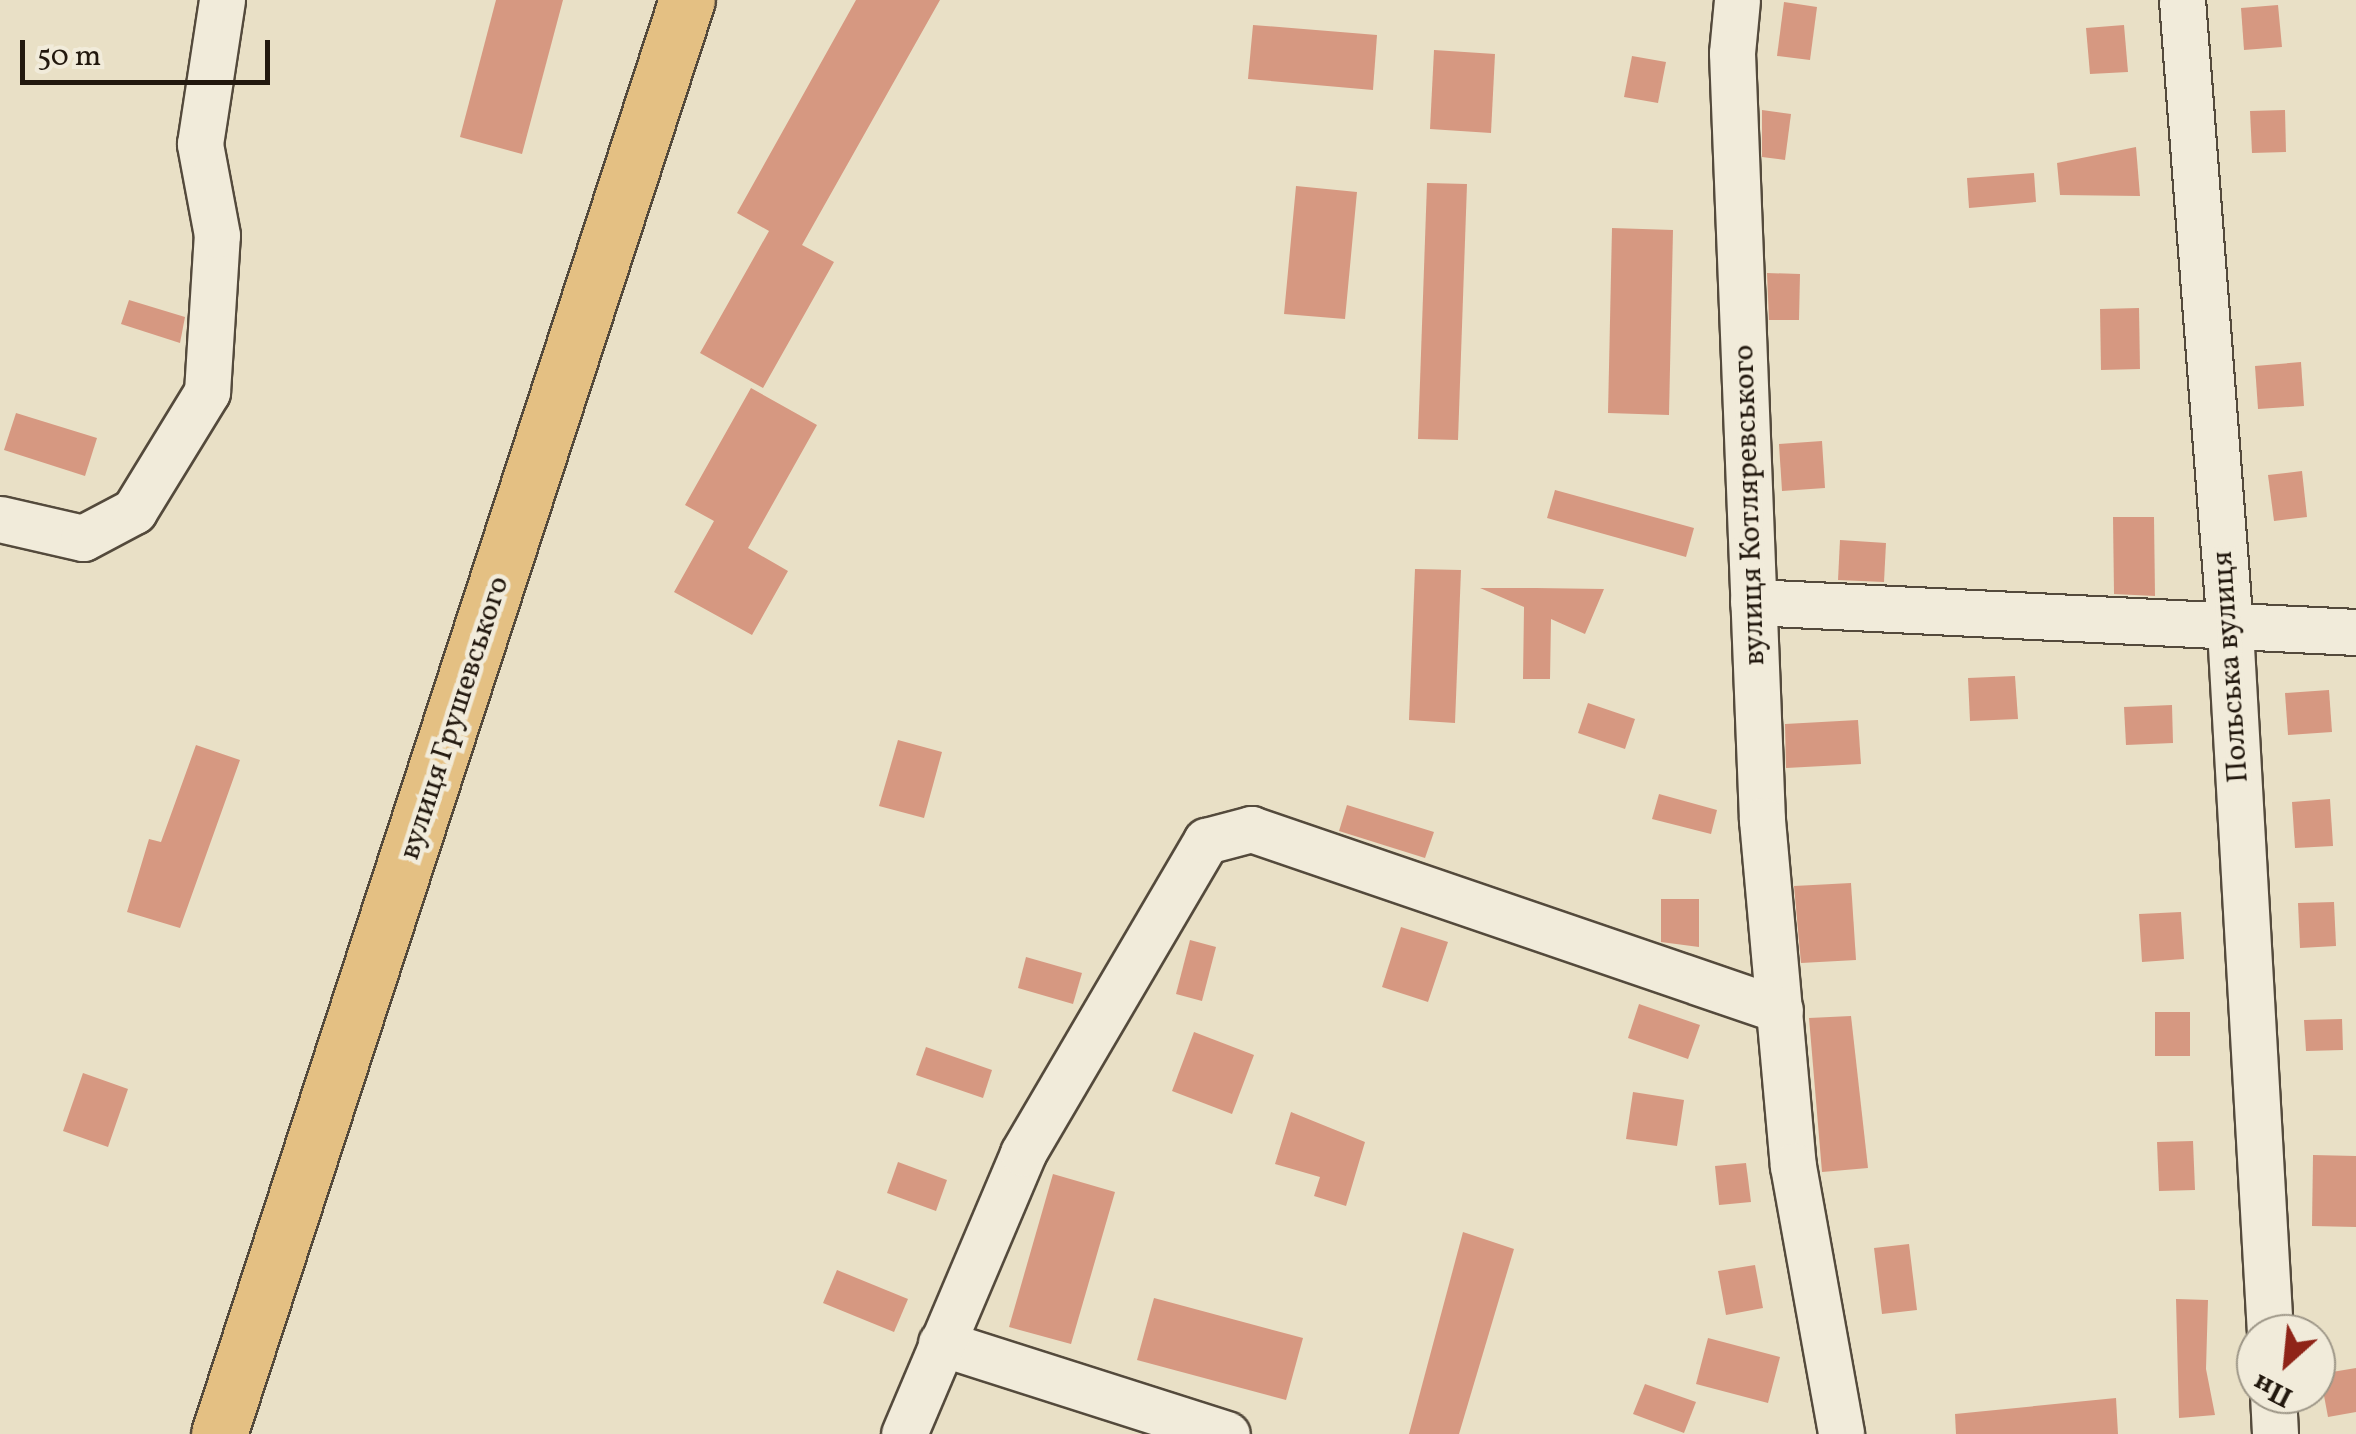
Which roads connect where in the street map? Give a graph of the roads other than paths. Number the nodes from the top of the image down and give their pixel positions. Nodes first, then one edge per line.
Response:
1 (222, 0) edge
2 (686, 0) edge
3 (1737, 0) edge
4 (2182, 0) edge
5 (0, 519) edge
6 (1753, 602) junction
7 (2230, 629) junction
8 (2356, 632) edge
9 (1780, 1010) junction
10 (2269, 1314) edge
11 (941, 1342) junction
12 (219, 1434) edge
13 (904, 1434) edge
14 (1228, 1434) edge
15 (1841, 1434) edge

1 - 5 street
2 - 12 main road, вулиця Грушевського
3 - 6 street, вулиця Котляревського
4 - 7 street, Польська вулиця
6 - 7 street
6 - 9 street, вулиця Котляревського
7 - 8 street
7 - 10 street, Польська вулиця
9 - 11 street
9 - 15 street, вулиця Котляревського
11 - 13 street
11 - 14 street

